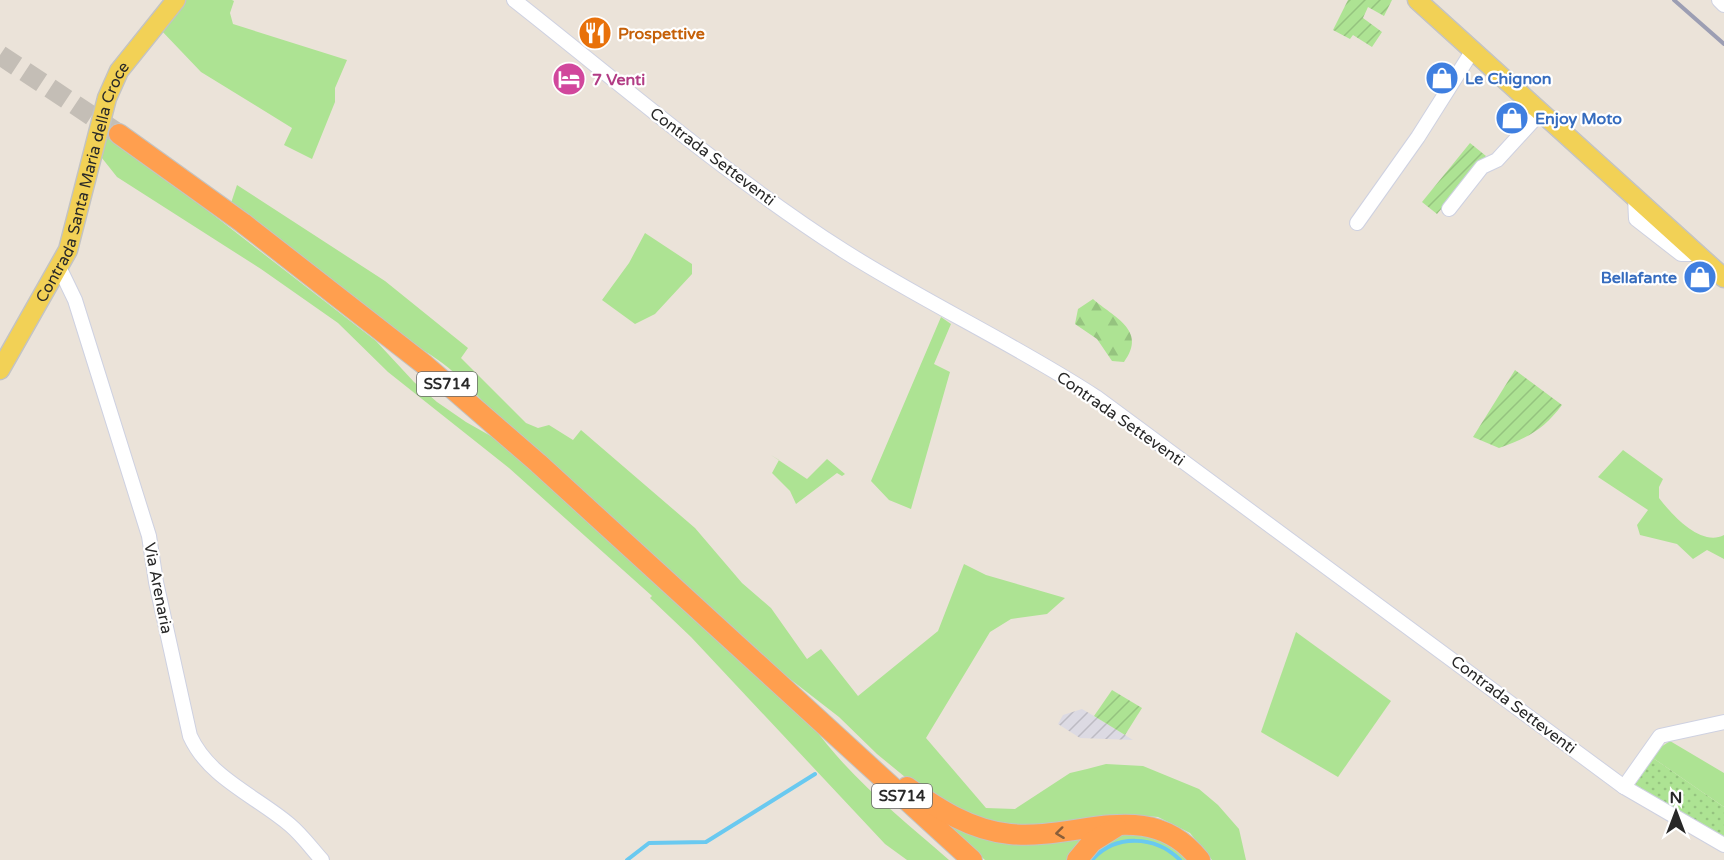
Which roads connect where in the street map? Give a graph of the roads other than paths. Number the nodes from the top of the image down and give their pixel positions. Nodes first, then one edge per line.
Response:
1 (176, 0) edge
2 (514, 0) edge
3 (1417, 0) edge
4 (1719, 0) edge
5 (1724, 5) edge
6 (1473, 50) junction
7 (1541, 112) junction
8 (119, 134) tunnel mouth
9 (1449, 209) dead end
10 (1357, 223) dead end
11 (60, 269) junction
12 (1724, 278) edge
13 (0, 370) edge
14 (1724, 710) edge
15 (1719, 723) edge
16 (849, 747) junction
17 (1624, 787) junction
18 (1118, 826) junction
19 (1724, 845) edge
20 (965, 855) edge
21 (322, 860) edge
22 (1077, 860) edge
23 (1200, 860) edge

1 - 11 main road, Contrada Santa Maria della Croce
2 - 17 street, Contrada Setteventi
3 - 6 main road
4 - 5 street
6 - 7 main road
6 - 10 street
7 - 9 street
7 - 12 main road
8 - 16 highway, SS714
11 - 13 main road, Contrada Santa Maria della Croce
11 - 21 street, Via Arenaria
14 - 15 street
15 - 17 street
18 -> 16 highway
16 - 20 highway, SS714
17 - 19 street, Contrada Setteventi
18 - 22 highway
18 - 23 highway

